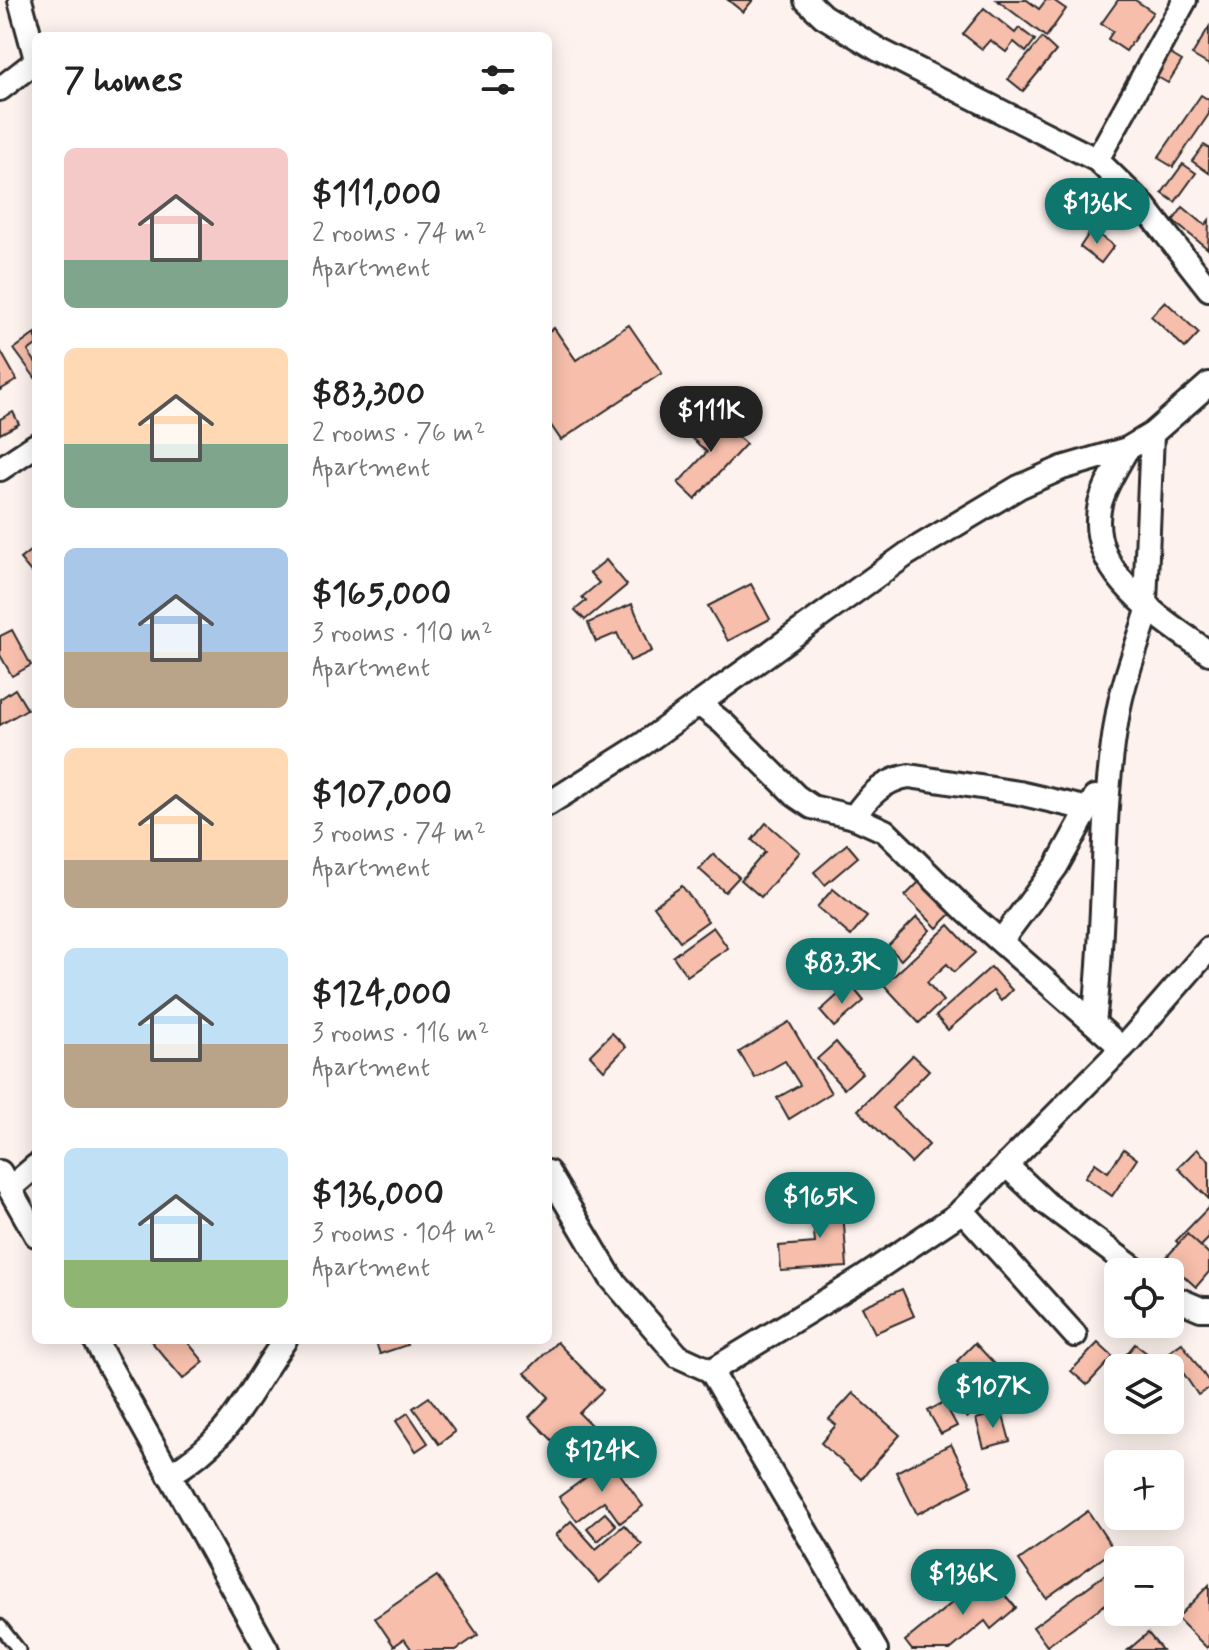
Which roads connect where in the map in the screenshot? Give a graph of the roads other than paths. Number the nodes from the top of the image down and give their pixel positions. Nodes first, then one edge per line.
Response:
1 (20, 0) edge
2 (806, 0) edge
3 (1185, 0) edge
4 (32, 45) edge
5 (32, 63) edge
6 (0, 89) edge
7 (1097, 160) junction
8 (1209, 289) edge
9 (1209, 384) edge
10 (1152, 434) junction
11 (32, 448) edge
12 (1127, 449) junction
13 (0, 469) edge
14 (1147, 605) junction
15 (1209, 653) edge
16 (699, 704) junction
17 (1111, 777) junction
18 (552, 801) edge
19 (1088, 809) junction
20 (854, 817) junction
21 (1001, 941) junction
22 (1209, 949) edge
23 (1094, 1023) junction
24 (1122, 1048) junction
25 (1006, 1165) junction
26 (32, 1168) edge
27 (552, 1179) edge
28 (5, 1180) edge
29 (962, 1210) junction
30 (32, 1228) edge
31 (1120, 1258) edge
32 (1184, 1302) edge
33 (1209, 1309) edge
34 (1075, 1335) dead end
35 (97, 1344) edge
36 (282, 1344) edge
37 (711, 1371) junction
38 (169, 1475) junction
39 (0, 1626) edge
40 (19, 1650) edge
41 (267, 1650) edge
42 (876, 1650) edge

1 - 4 street
2 - 7 street
3 - 7 street
5 - 6 street
7 - 8 street
9 - 10 street
10 - 12 street
10 - 14 street
11 - 13 street
12 - 14 street
12 - 16 street
14 - 15 street
14 - 17 street
16 - 18 street
16 - 20 street
17 - 19 street
17 - 23 street
19 - 20 street
19 - 21 street
20 - 21 street
21 - 23 street
22 - 24 street
23 - 24 street
24 - 25 street
25 - 29 street
25 - 31 street
26 - 28 street
27 - 37 street
28 - 30 street
29 - 34 street
29 - 37 street
32 - 33 street
35 - 38 street
36 - 38 street
37 - 42 street
38 - 41 street
39 - 40 lane

